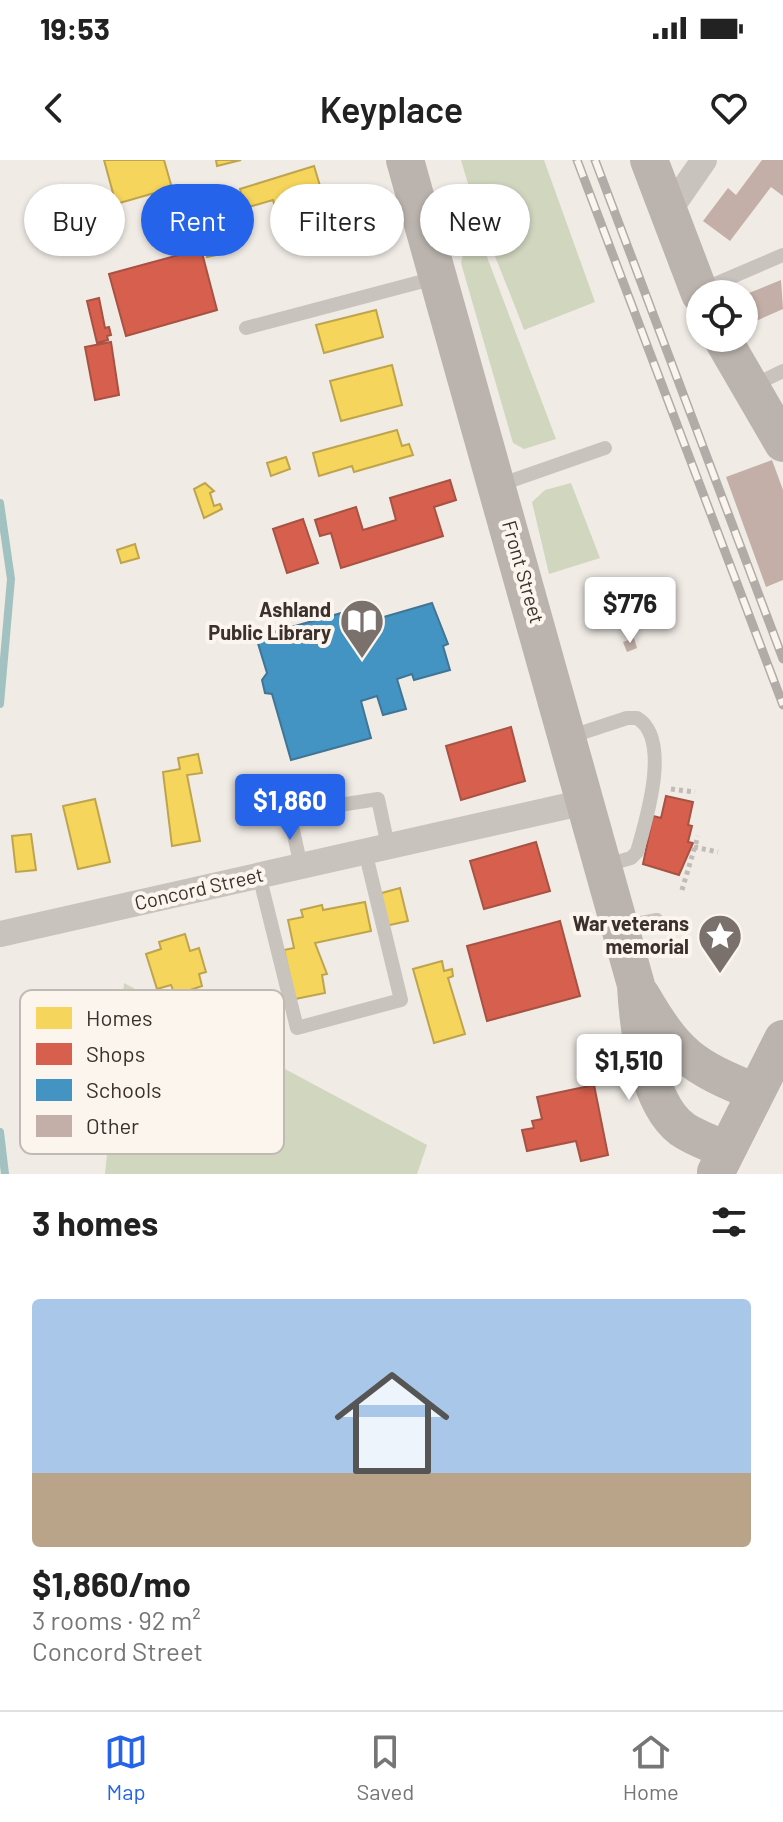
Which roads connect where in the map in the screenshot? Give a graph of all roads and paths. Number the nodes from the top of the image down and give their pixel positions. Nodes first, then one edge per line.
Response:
1 (405, 160) edge
2 (649, 160) edge
3 (704, 160) edge
4 (668, 212) junction
5 (783, 255) edge
6 (439, 277) junction
7 (694, 280) edge
8 (726, 280) edge
9 (246, 328) dead end
10 (738, 352) edge
11 (767, 378) edge
12 (783, 443) edge
13 (605, 448) dead end
14 (499, 485) junction
15 (569, 738) junction
16 (666, 788) dead end
17 (695, 792) dead end
18 (585, 802) junction
19 (698, 836) dead end
20 (694, 847) junction
21 (377, 849) junction
22 (718, 852) dead end
23 (301, 866) junction
24 (603, 866) junction
25 (259, 875) junction
26 (682, 890) dead end
27 (657, 920) dead end
28 (620, 927) junction
29 (3, 933) edge
30 (636, 985) junction
31 (783, 1039) edge
32 (755, 1092) junction
33 (721, 1162) edge

1 - 6 street, Front Street
2 - 4 street
3 - 4 street
4 - 7 street
5 - 8 lane
6 - 9 lane
6 - 14 street, Front Street
10 - 11 street
11 - 12 street
13 - 14 lane
14 - 15 street, Front Street
15 - 18 street, Front Street
15 - 24 lane
16 - 17 path
18 - 21 street, Concord Street
18 - 24 street, Front Street
19 - 20 path
20 - 22 path
20 - 26 path
21 - 23 street, Concord Street
21 - 23 lane
21 - 25 lane
23 - 25 street, Concord Street
24 - 28 street, Front Street
25 - 29 street, Concord Street
27 - 28 lane
28 - 30 street, Front Street
30 - 32 street, Front Street
30 - 33 street, Front Street
31 - 32 street
32 - 33 street

